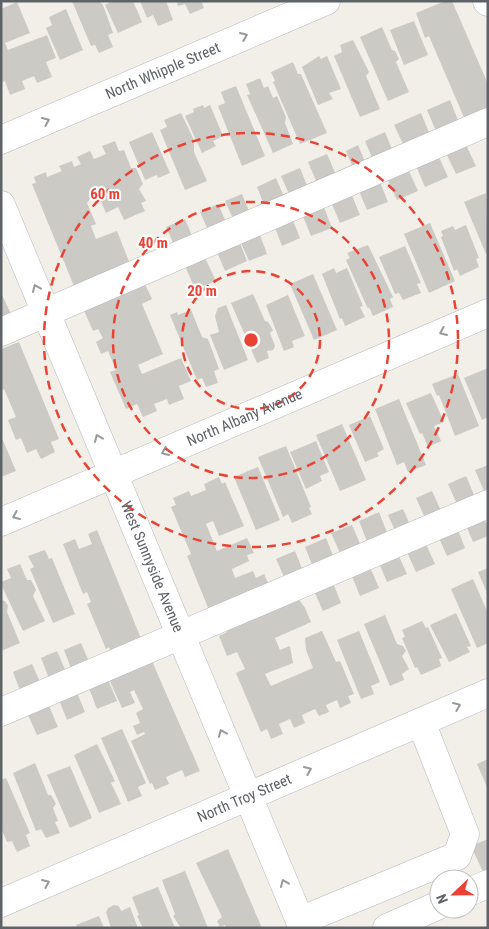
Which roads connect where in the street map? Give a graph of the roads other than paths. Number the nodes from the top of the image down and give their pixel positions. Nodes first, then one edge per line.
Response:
1 (326, 1) edge
2 (488, 122) edge
3 (1, 140) edge
4 (1, 205) edge
5 (46, 313) junction
6 (488, 313) edge
7 (1, 332) edge
8 (114, 474) junction
9 (488, 504) edge
10 (1, 522) edge
11 (182, 636) junction
12 (488, 693) edge
13 (1, 712) edge
14 (421, 722) junction
15 (248, 796) junction
16 (1, 902) edge
17 (429, 909) edge
18 (302, 924) edge
19 (387, 928) edge

3 -> 1 street, North Whipple Street
2 - 5 street
5 -> 4 street, West Sunnyside Avenue
5 - 7 street
8 -> 5 street, West Sunnyside Avenue
6 -> 8 street, North Albany Avenue
8 -> 10 street, North Albany Avenue
8 - 11 street, West Sunnyside Avenue
9 - 11 street
11 - 13 street
15 -> 11 street, West Sunnyside Avenue
14 -> 12 street, North Troy Street
15 -> 14 street, North Troy Street
14 - 18 street
16 -> 15 street, North Troy Street
18 -> 15 street, West Sunnyside Avenue
17 - 19 street

